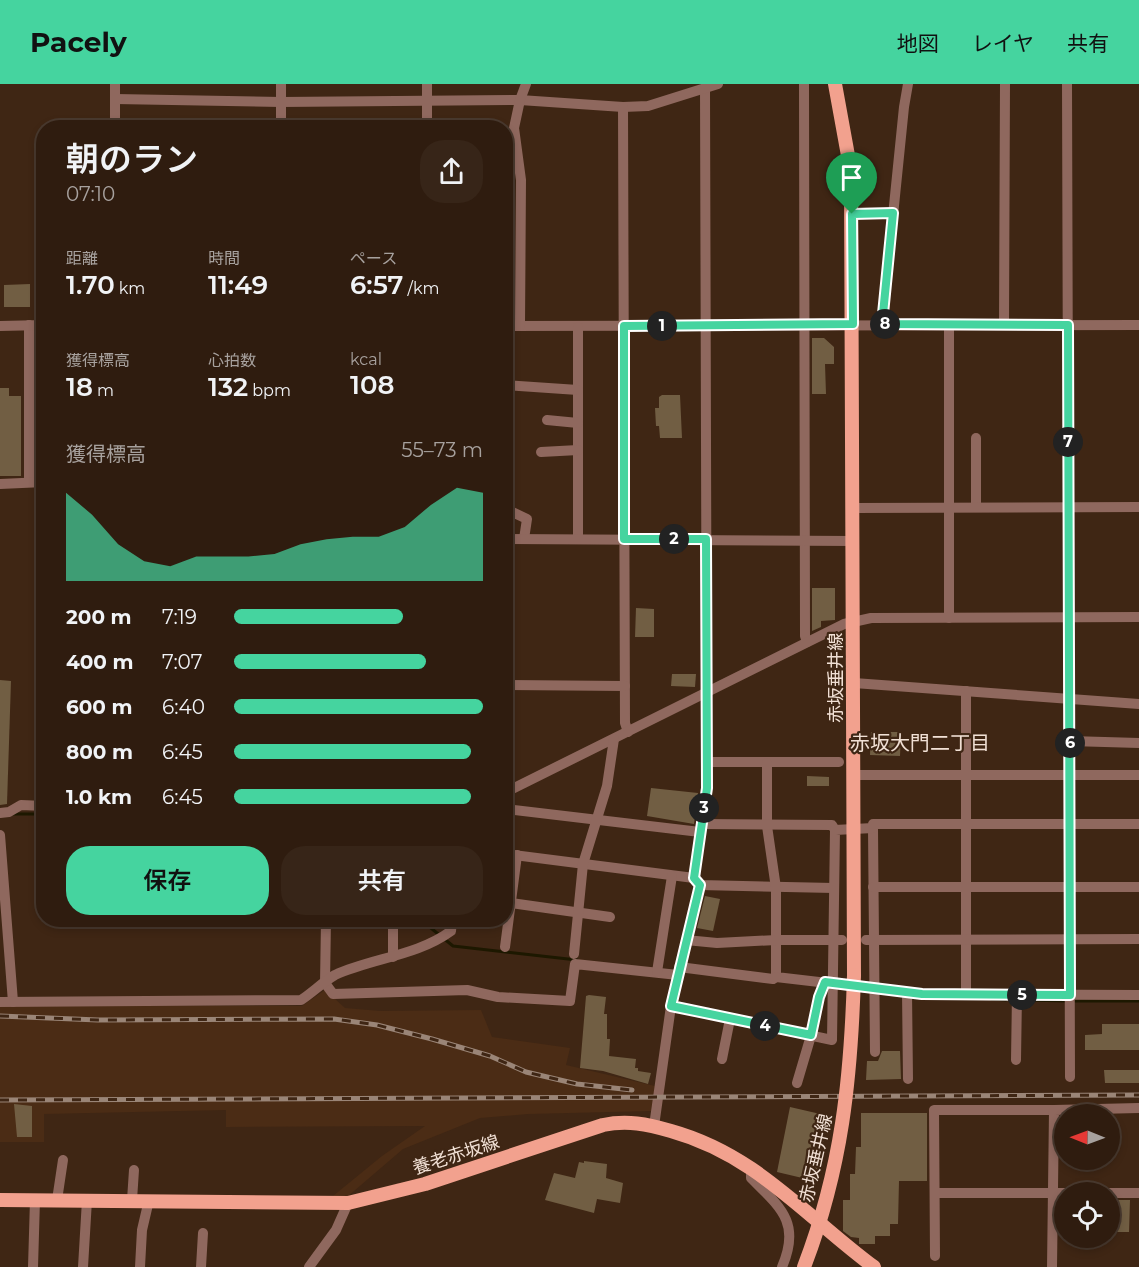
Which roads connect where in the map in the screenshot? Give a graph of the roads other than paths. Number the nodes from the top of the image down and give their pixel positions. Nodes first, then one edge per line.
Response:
1 (115, 84) edge
2 (280, 84) edge
3 (427, 84) edge
4 (526, 84) edge
5 (718, 84) edge
6 (804, 84) edge
7 (836, 84) edge
8 (908, 84) edge
9 (1005, 84) edge
10 (1067, 84) edge
11 (705, 88) junction
12 (115, 99) junction
13 (427, 100) junction
14 (520, 100) junction
15 (281, 102) junction
16 (623, 107) junction
17 (115, 120) edge
18 (281, 120) edge
19 (427, 120) edge
20 (893, 213) junction
21 (852, 214) junction
22 (853, 324) junction
23 (882, 324) junction
24 (949, 324) junction
25 (29, 325) junction
26 (36, 325) edge
27 (804, 325) junction
28 (1004, 325) junction
29 (1068, 325) junction
30 (1139, 325) edge
31 (0, 326) edge
32 (513, 326) edge
33 (520, 326) junction
34 (624, 326) junction
35 (706, 326) junction
36 (578, 327) junction
37 (513, 385) edge
38 (578, 390) junction
39 (547, 420) dead end
40 (578, 423) junction
41 (976, 438) dead end
42 (578, 450) junction
43 (541, 452) dead end
44 (29, 482) junction
45 (36, 482) edge
46 (0, 484) edge
47 (949, 507) junction
48 (976, 507) junction
49 (1068, 507) junction
50 (1139, 507) edge
51 (853, 508) junction
52 (513, 512) edge
53 (513, 539) edge
54 (524, 539) junction
55 (578, 539) junction
56 (624, 539) junction
57 (706, 539) junction
58 (804, 540) junction
59 (853, 541) junction
60 (1068, 617) junction
61 (1139, 617) edge
62 (949, 618) junction
63 (854, 621) junction
64 (807, 642) junction
65 (854, 683) junction
66 (513, 685) edge
67 (625, 686) junction
68 (966, 691) junction
69 (707, 694) junction
70 (1069, 698) junction
71 (1139, 704) edge
72 (628, 732) junction
73 (614, 739) junction
74 (1070, 741) junction
75 (1139, 743) edge
76 (707, 762) junction
77 (839, 762) dead end
78 (767, 763) junction
79 (854, 775) junction
80 (1071, 775) junction
81 (1139, 775) edge
82 (966, 776) junction
83 (513, 789) edge
84 (36, 806) edge
85 (513, 810) edge
86 (0, 813) edge
87 (596, 820) junction
88 (1070, 824) junction
89 (1139, 824) edge
90 (966, 825) junction
91 (767, 826) junction
92 (700, 828) junction
93 (854, 828) junction
94 (873, 828) junction
95 (835, 830) junction
96 (0, 835) edge
97 (513, 855) edge
98 (583, 864) junction
99 (672, 876) junction
100 (697, 881) junction
101 (873, 887) junction
102 (966, 887) junction
103 (1139, 887) edge
104 (776, 888) junction
105 (834, 888) junction
106 (1070, 888) junction
107 (513, 903) edge
108 (578, 913) junction
109 (610, 917) dead end
110 (326, 927) edge
111 (393, 927) edge
112 (451, 927) edge
113 (508, 927) edge
114 (1070, 938) junction
115 (870, 939) junction
116 (967, 939) junction
117 (1139, 939) edge
118 (686, 940) junction
119 (776, 940) junction
120 (838, 940) junction
121 (505, 947) dead end
122 (574, 954) dead end
123 (393, 957) junction
124 (658, 969) junction
125 (679, 971) junction
126 (776, 977) junction
127 (325, 983) junction
128 (829, 986) junction
129 (874, 991) junction
130 (966, 994) junction
131 (1017, 994) junction
132 (907, 995) junction
133 (1139, 995) edge
134 (1070, 999) junction
135 (0, 1002) edge
136 (13, 1002) junction
137 (671, 1006) junction
138 (730, 1019) junction
139 (811, 1035) junction
140 (875, 1052) dead end
141 (722, 1059) dead end
142 (1016, 1060) dead end
143 (1070, 1077) dead end
144 (909, 1079) dead end
145 (797, 1083) dead end
146 (1120, 1108) edge
147 (1139, 1108) edge
148 (1054, 1110) joint
149 (654, 1126) junction
150 (63, 1160) dead end
151 (751, 1167) junction
152 (134, 1170) dead end
153 (934, 1193) junction
154 (1053, 1193) junction
155 (1120, 1193) edge
156 (1139, 1193) edge
157 (0, 1200) edge
158 (35, 1200) junction
159 (57, 1200) junction
160 (87, 1200) junction
161 (132, 1200) junction
162 (149, 1200) junction
163 (348, 1203) junction
164 (203, 1233) dead end
165 (935, 1256) dead end
166 (33, 1267) edge
167 (82, 1267) edge
168 (140, 1267) edge
169 (201, 1267) edge
170 (309, 1267) edge
171 (782, 1267) edge
172 (804, 1267) edge
173 (874, 1267) edge
174 (1052, 1267) edge

1 - 12 street
2 - 15 street
3 - 13 street
4 - 14 street
5 - 11 street
6 - 27 street
7 - 21 main road, 赤坂垂井線
8 - 20 street
9 - 28 street
10 - 29 street
11 - 16 street
11 - 35 street
12 - 15 street
12 - 17 street
13 - 14 street
13 - 15 street
13 - 19 street
14 - 16 street
14 - 33 street
15 - 18 street
16 - 34 street
20 - 21 street
20 - 23 street
21 - 22 main road, 赤坂垂井線
22 - 23 street
22 - 27 street
22 - 51 main road, 赤坂垂井線
23 - 24 street
24 - 28 street
24 - 47 street
25 - 26 street
25 - 31 street
25 - 44 street
27 - 35 street
27 - 58 street
28 - 29 street
29 - 30 street
29 - 49 street
32 - 33 street
33 - 36 street
34 - 35 street
34 - 36 street
34 - 56 street
35 - 57 street
36 - 38 street
37 - 38 street
38 - 40 street
39 - 40 street
40 - 42 street
41 - 48 street
42 - 43 street
42 - 55 street
44 - 45 street
44 - 46 street
47 - 48 street
47 - 51 street
47 - 62 street
48 - 49 street
49 - 50 street
49 - 60 street
51 - 59 main road, 赤坂垂井線
52 - 54 street
53 - 54 street
54 - 55 street
55 - 56 street
56 - 57 street
56 - 67 street
57 - 58 street
57 - 69 street
58 - 59 street
58 - 64 street
59 - 63 main road, 赤坂垂井線
60 - 61 street
60 - 62 street
60 - 70 street
62 - 63 street
63 - 64 street
63 - 65 main road, 赤坂垂井線
64 - 69 street
65 - 68 street
65 - 79 main road, 赤坂垂井線
66 - 67 street
67 - 72 street
68 - 70 street
68 - 82 street
69 - 72 street
69 - 76 street
70 - 71 street
70 - 74 street
72 - 73 street
73 - 83 street
73 - 87 street
74 - 75 street
74 - 80 street
76 - 78 street
76 - 92 street
77 - 78 street
78 - 91 street
79 - 82 street
79 - 93 main road, 赤坂垂井線
80 - 81 street
80 - 82 street
80 - 88 street
82 - 90 street
84 - 86 street
85 - 87 street
87 - 92 street
87 - 98 street
88 - 89 street
88 - 90 street
88 - 106 street
90 - 94 street
90 - 102 street
91 - 92 street
91 - 95 street
91 - 104 street
92 - 100 street
93 - 94 street
93 - 95 street
93 - 172 main road, 赤坂垂井線, bridge
94 - 101 street
95 - 105 street
96 - 136 street
97 - 98 street
98 - 99 street
98 - 108 street
99 - 100 street
99 - 124 street
100 - 104 street
100 - 118 street
101 - 102 street
101 - 115 street
102 - 106 street
102 - 116 street
103 - 106 street
104 - 105 street
104 - 119 street
105 - 120 street
106 - 114 street
107 - 108 street
108 - 109 street
108 - 122 street
110 - 127 street
111 - 123 street
112 - 123 street
113 - 121 street
114 - 116 street
114 - 117 street
114 - 134 street
115 - 116 street
115 - 129 street
116 - 130 street
118 - 119 street
118 - 125 street
119 - 120 street
119 - 126 street
120 - 128 street
123 - 127 street
124 - 125 street
124 - 127 street
125 - 126 street
125 - 137 street
126 - 128 street
127 - 136 street
128 - 129 street
128 - 139 street
128 - 139 street
129 - 132 street
129 - 140 street
130 - 131 street
130 - 132 street
131 - 134 street
131 - 142 street
132 - 144 street
133 - 134 street
134 - 143 street
135 - 136 street
137 - 138 street
137 - 149 street
138 - 139 street
138 - 141 street
139 - 145 street
146 - 147 street
148 - 153 street
148 - 154 street
149 - 151 main road, 養老赤坂線
149 - 163 main road, 養老赤坂線
150 - 159 street
151 - 171 street
151 - 173 main road, 養老赤坂線
152 - 161 street
153 - 154 street
153 - 165 street
154 - 174 street
155 - 156 street
157 - 158 main road, 養老赤坂線
158 - 159 main road, 養老赤坂線
158 - 166 street
159 - 160 main road, 養老赤坂線
160 - 161 main road, 養老赤坂線
160 - 167 street
161 - 162 main road, 養老赤坂線
162 - 163 main road, 養老赤坂線
162 - 168 street
163 - 170 street
164 - 169 street

